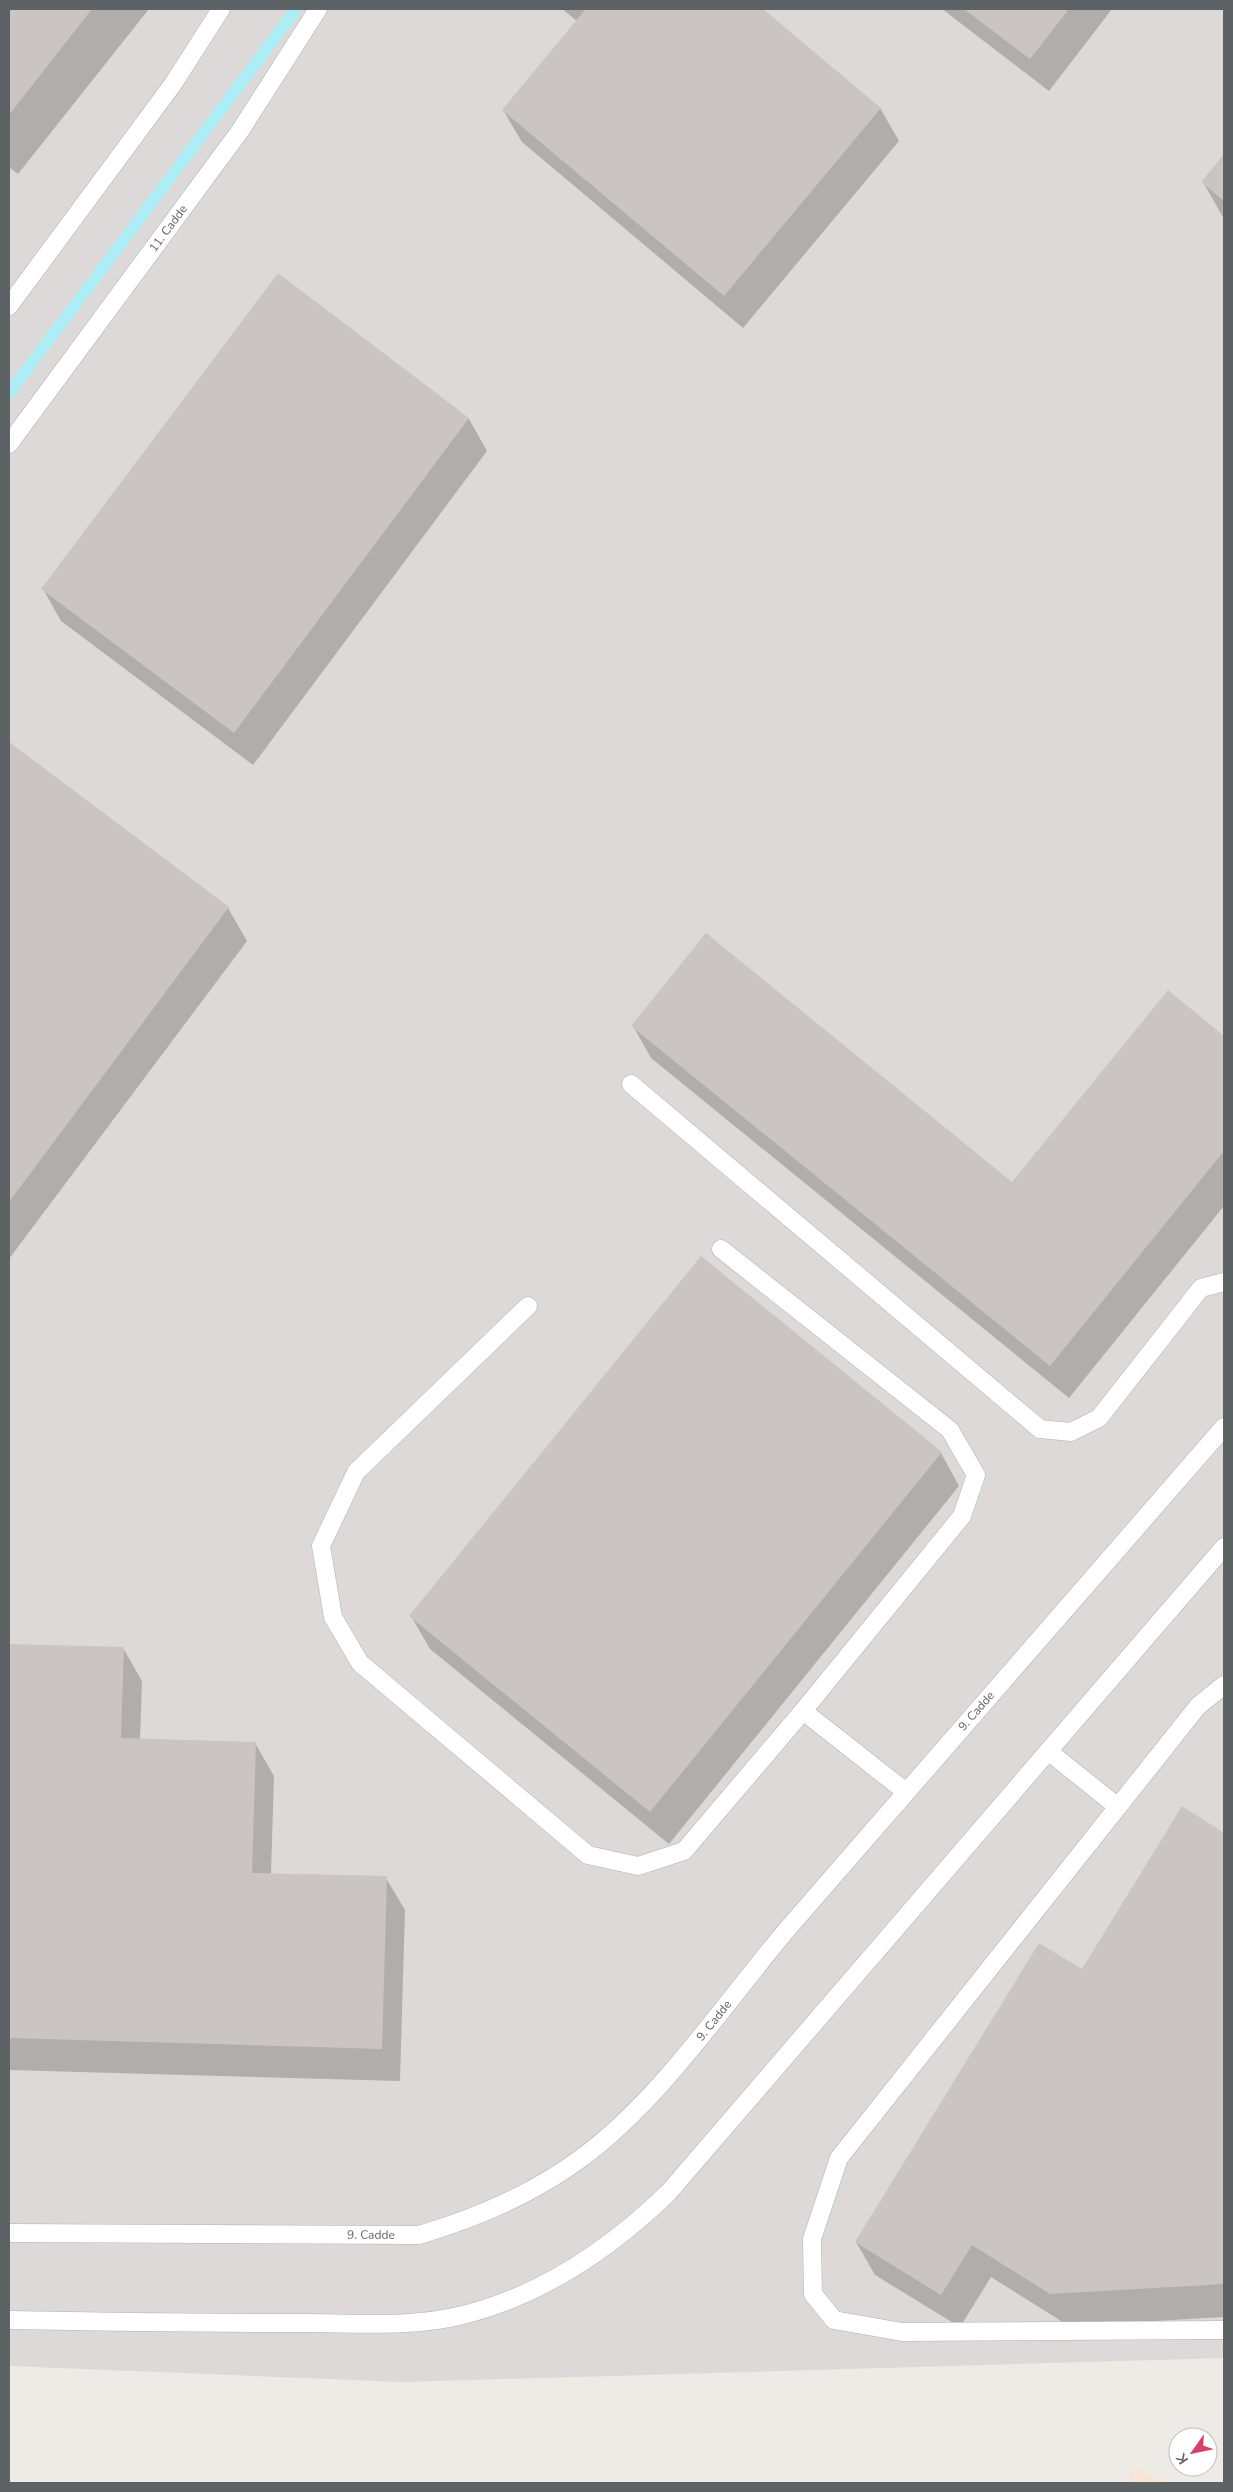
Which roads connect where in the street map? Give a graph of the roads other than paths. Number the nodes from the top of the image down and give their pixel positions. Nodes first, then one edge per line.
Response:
1 (221, 9) edge
2 (318, 9) edge
3 (9, 306) edge
4 (9, 444) edge
5 (631, 1084) dead end
6 (721, 1249) dead end
7 (1224, 1282) edge
8 (528, 1306) dead end
9 (1224, 1426) edge
10 (1224, 1547) edge
11 (1224, 1685) edge
12 (803, 1711) junction
13 (1048, 1751) junction
14 (906, 1792) junction
15 (1118, 1807) junction
16 (9, 2233) edge
17 (9, 2320) edge
18 (1224, 2330) edge

1 - 3 lane
2 - 4 lane, 11. Cadde
5 - 7 lane
6 - 12 lane
8 - 12 lane
9 - 14 lane, 9. Cadde
10 - 13 lane
11 - 15 lane
12 - 14 lane
13 - 15 lane
13 - 17 lane
14 - 16 lane, 9. Cadde
15 - 18 lane

